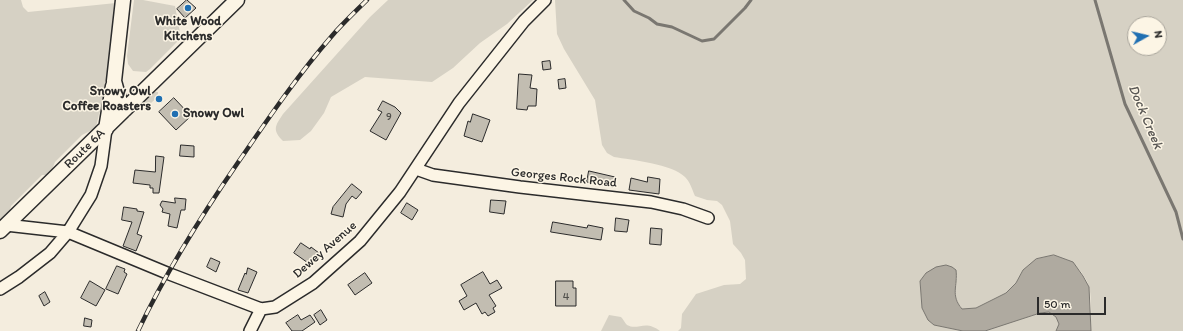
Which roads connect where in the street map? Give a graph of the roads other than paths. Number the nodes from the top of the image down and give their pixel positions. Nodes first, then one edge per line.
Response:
1 (123, 0) edge
2 (237, 0) edge
3 (545, 0) edge
4 (114, 82) junction
5 (124, 110) junction
6 (106, 129) junction
7 (416, 169) junction
8 (708, 218) dead end
9 (3, 228) edge
10 (68, 232) junction
11 (0, 289) edge
12 (261, 309) junction
13 (252, 329) edge

1 - 4 main road
2 - 5 main road, Route 6A
3 - 7 street, Dewey Avenue
4 - 5 main road
4 - 6 main road
5 - 6 main road, Route 6A
6 - 9 main road, Route 6A
6 - 10 street
7 - 8 street, Georges Rock Road
7 - 12 street, Dewey Avenue
9 - 10 street
10 - 11 street
10 - 12 street
12 - 13 street

